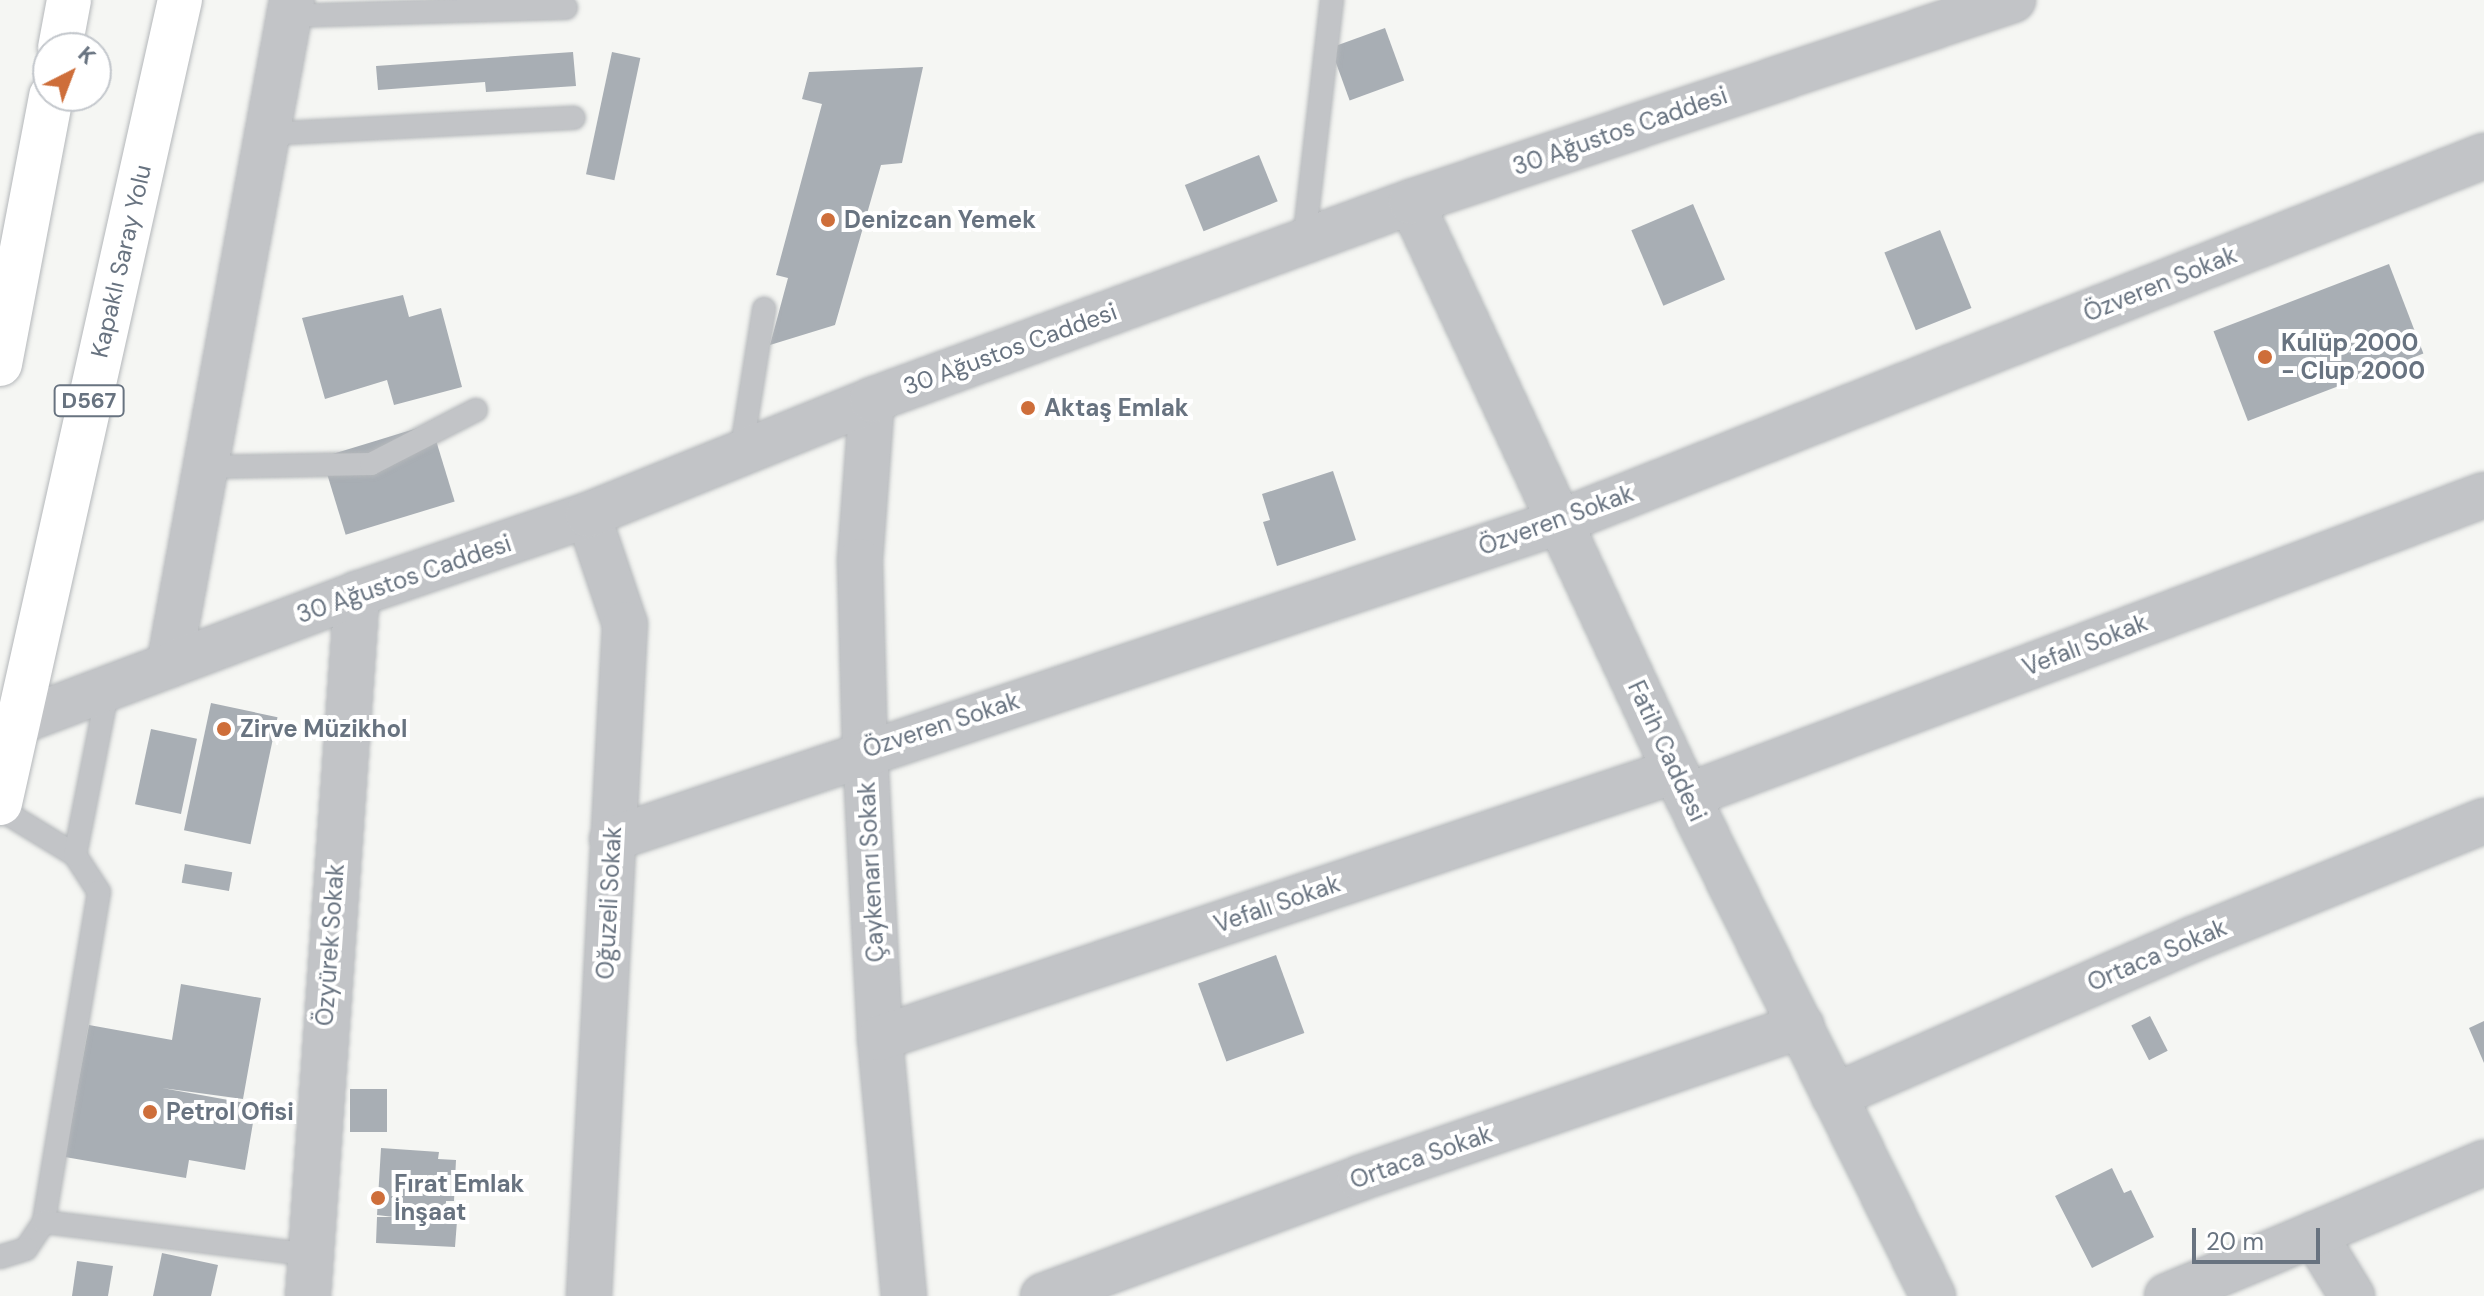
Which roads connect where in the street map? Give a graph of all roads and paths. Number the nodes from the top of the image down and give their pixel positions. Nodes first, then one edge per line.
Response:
1 (69, 0) edge
2 (180, 0) edge
3 (1332, 0) edge
4 (2001, 2) edge
5 (290, 8) edge
6 (566, 8) dead end
7 (63, 32) edge
8 (48, 112) edge
9 (574, 118) dead end
10 (267, 134) junction
11 (2484, 156) edge
12 (1411, 202) junction
13 (1304, 241) junction
14 (764, 309) dead end
15 (0, 364) edge
16 (872, 400) junction
17 (476, 410) dead end
18 (741, 453) junction
19 (206, 467) junction
20 (2484, 495) edge
21 (588, 515) junction
22 (1562, 521) junction
23 (357, 594) junction
24 (169, 665) junction
25 (108, 689) junction
26 (16, 723) junction
27 (865, 750) junction
28 (1681, 783) junction
29 (0, 803) edge
30 (0, 809) edge
31 (2484, 821) edge
32 (612, 839) junction
33 (75, 855) junction
34 (1802, 1026) junction
35 (880, 1038) junction
36 (1834, 1096) junction
37 (2484, 1163) edge
38 (44, 1222) junction
39 (2314, 1234) junction
40 (0, 1257) edge
41 (309, 1276) edge
42 (589, 1296) edge
43 (904, 1296) edge
44 (1043, 1296) edge
45 (1933, 1296) edge
46 (2167, 1296) edge
47 (2352, 1296) edge

1 - 7 highway
2 - 26 highway, Kapaklı Saray Yolu / D567
3 - 13 lane
4 - 12 street, 30 Ağustos Caddesi
5 - 6 lane
5 - 10 street
8 - 15 highway
9 - 10 lane
10 - 19 street
11 - 22 street, Özveren Sokak
12 - 13 street, 30 Ağustos Caddesi
12 - 22 street, Fatih Caddesi
13 - 16 street, 30 Ağustos Caddesi
14 - 18 lane
16 - 18 street, 30 Ağustos Caddesi
16 - 27 street, Çaykenarı Sokak
17 - 19 lane
18 - 21 street, 30 Ağustos Caddesi
19 - 24 street
20 - 28 street, Vefalı Sokak
21 - 23 street, 30 Ağustos Caddesi
21 - 32 street, Oğuzeli Sokak
22 - 27 street, Özveren Sokak
22 - 28 street, Fatih Caddesi
23 - 24 street, 30 Ağustos Caddesi
23 - 41 street, Özyürek Sokak
24 - 25 street, 30 Ağustos Caddesi
25 - 26 street, 30 Ağustos Caddesi
25 - 33 lane
26 - 29 highway, Kapaklı Saray Yolu / D567
27 - 32 street, Özveren Sokak
27 - 35 street, Çaykenarı Sokak
28 - 34 street, Fatih Caddesi
28 - 35 street, Vefalı Sokak
30 - 33 lane
31 - 36 street, Ortaca Sokak
32 - 42 street, Oğuzeli Sokak
33 - 38 lane
34 - 36 street, Fatih Caddesi
34 - 44 street, Ortaca Sokak
35 - 43 street, Çaykenarı Sokak
36 - 45 street, Fatih Caddesi
37 - 39 street
38 - 40 lane
38 - 41 lane
39 - 46 street
39 - 47 street

